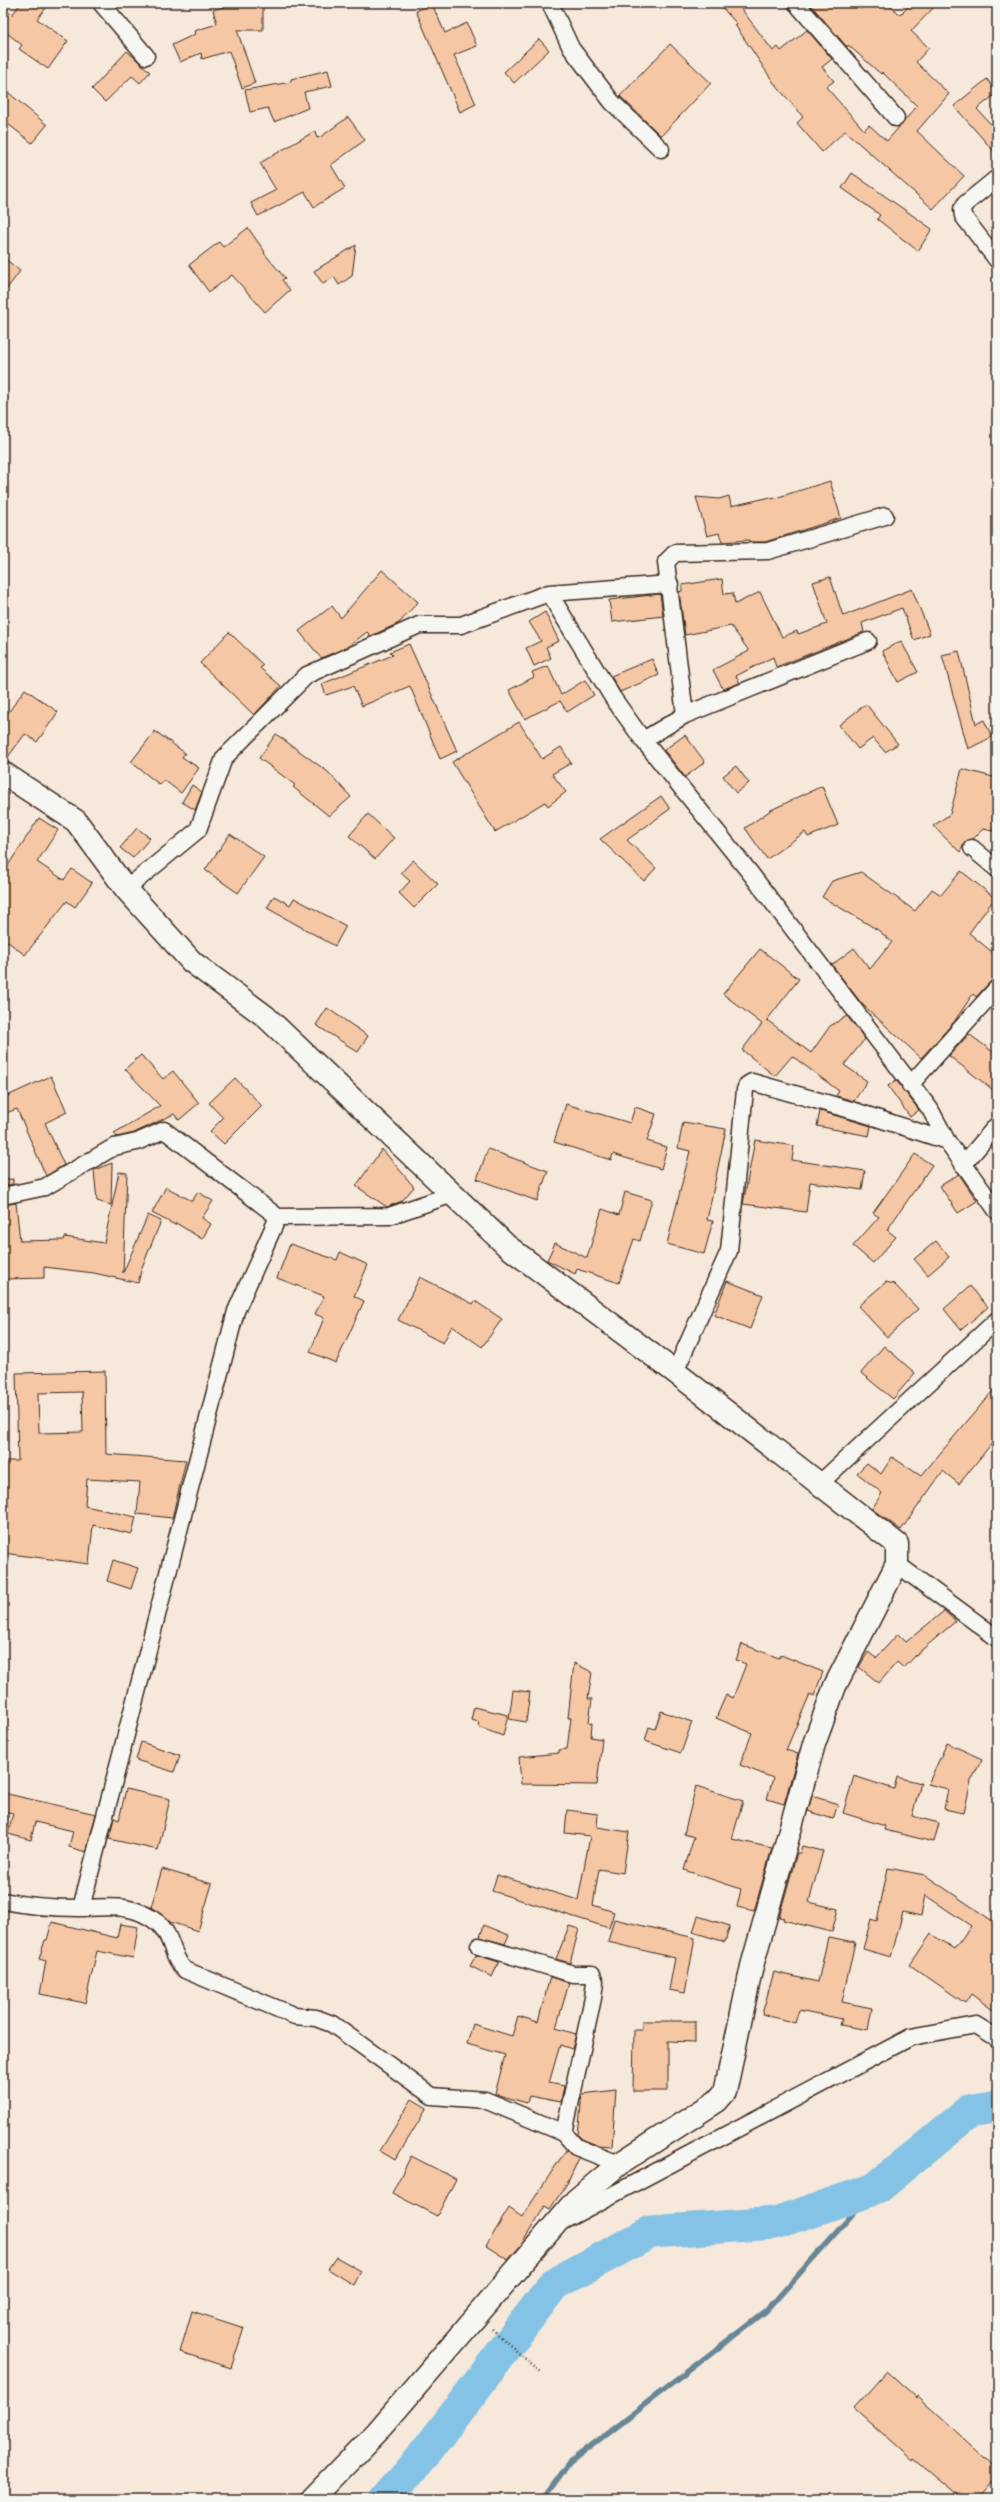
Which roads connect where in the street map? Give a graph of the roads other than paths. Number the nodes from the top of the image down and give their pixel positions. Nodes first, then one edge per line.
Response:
1 (101, 3) edge
2 (550, 3) edge
3 (796, 3) edge
4 (146, 56) dead end
5 (896, 118) dead end
6 (661, 149) dead end
7 (997, 178) edge
8 (997, 260) edge
9 (885, 516) dead end
10 (670, 584) junction
11 (549, 593) junction
12 (868, 641) dead end
13 (685, 715) junction
14 (643, 740) junction
15 (3, 773) edge
16 (972, 848) dead end
17 (997, 868) edge
18 (126, 889) junction
19 (997, 988) edge
20 (910, 1085) junction
21 (997, 1125) edge
22 (947, 1141) junction
23 (963, 1165) junction
24 (453, 1194) junction
25 (3, 1196) edge
26 (997, 1211) edge
27 (278, 1217) junction
28 (997, 1320) edge
29 (675, 1372) junction
30 (819, 1484) junction
31 (897, 1564) junction
32 (997, 1638) edge
33 (3, 1901) edge
34 (81, 1908) junction
35 (479, 1946) dead end
36 (997, 2038) edge
37 (564, 2133) junction
38 (619, 2164) junction
39 (555, 2225) junction
40 (312, 2499) edge

1 - 4 street
2 - 6 street
3 - 5 street
7 - 8 street
9 - 10 street
10 - 11 street
10 - 13 street
11 - 14 street
11 - 18 street
12 - 13 street
13 - 14 street
14 - 20 street
15 - 18 street
16 - 17 street
18 - 24 street
19 - 20 street
20 - 22 street
21 - 23 street
22 - 23 street
22 - 29 street
23 - 26 street
24 - 27 street
24 - 29 street
25 - 27 street
27 - 34 street
28 - 30 street
29 - 30 street
30 - 31 street
31 - 32 street
31 - 38 street
33 - 34 street
34 - 37 street
35 - 37 street
36 - 39 street
37 - 38 street
38 - 39 street
39 - 40 street

